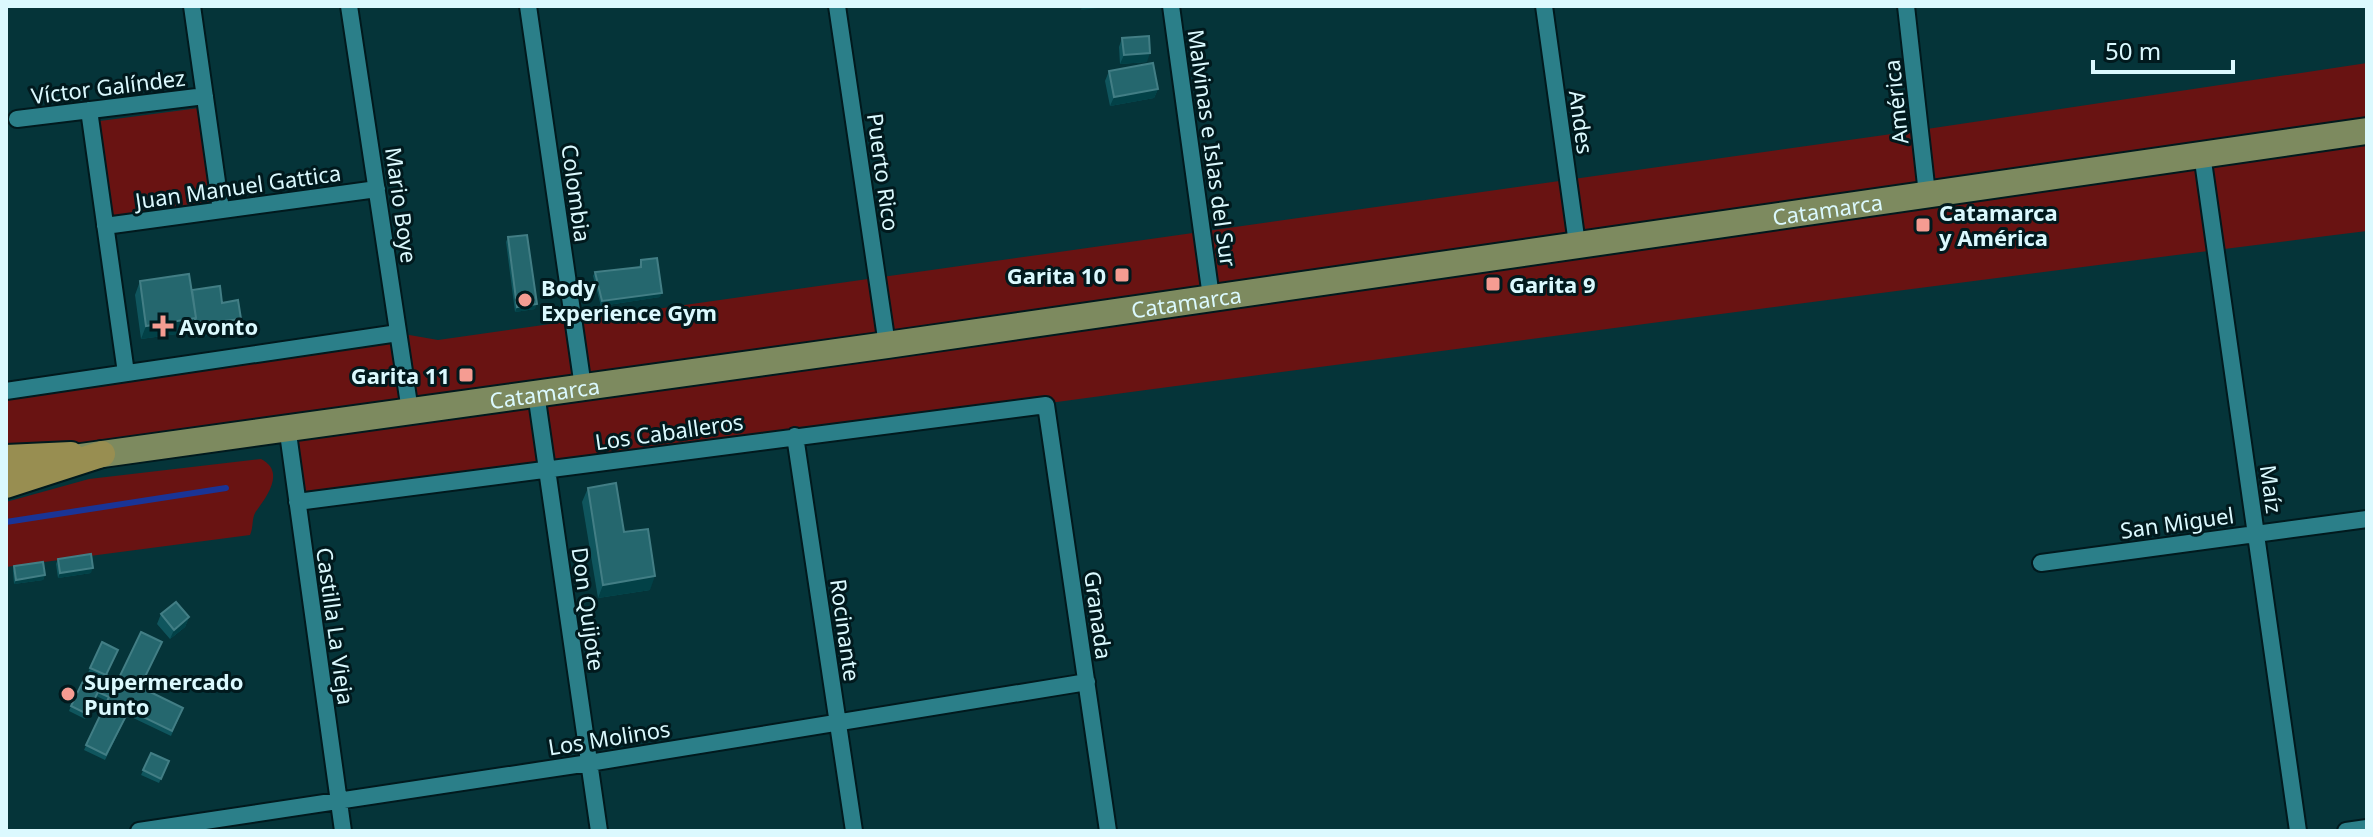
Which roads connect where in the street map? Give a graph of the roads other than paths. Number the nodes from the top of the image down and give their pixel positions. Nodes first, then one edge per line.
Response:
1 (192, 6) edge
2 (349, 6) edge
3 (528, 6) edge
4 (837, 6) edge
5 (1171, 6) edge
6 (1544, 6) edge
7 (1906, 6) edge
8 (205, 96) junction
9 (89, 110) junction
10 (17, 119) dead end
11 (2367, 131) edge
12 (2202, 154) junction
13 (377, 189) junction
14 (1927, 194) junction
15 (221, 210) junction
16 (105, 226) junction
17 (1577, 244) junction
18 (1211, 297) junction
19 (398, 333) junction
20 (887, 345) junction
21 (126, 373) junction
22 (583, 387) junction
23 (6, 391) edge
24 (536, 393) junction
25 (1046, 405) joint
26 (410, 411) junction
27 (287, 426) junction
28 (795, 436) junction
29 (102, 454) junction
30 (6, 458) edge
31 (6, 467) edge
32 (547, 469) junction
33 (6, 485) edge
34 (297, 502) junction
35 (2367, 519) edge
36 (2256, 534) junction
37 (2041, 563) dead end
38 (1087, 682) junction
39 (838, 722) junction
40 (589, 763) junction
41 (338, 799) junction
42 (2367, 828) edge
43 (139, 831) edge
44 (343, 831) edge
45 (599, 831) edge
46 (854, 831) edge
47 (1108, 831) edge
48 (2298, 831) edge
49 (2346, 831) edge

1 - 8 street
2 - 13 street, Mario Boye
3 - 22 street, Colombia
4 - 20 street, Puerto Rico
5 - 18 street, Malvinas e Islas del Sur
6 - 17 street, Andes
7 - 14 street, América
8 - 9 street, Víctor Galíndez
8 - 15 street
9 - 10 street, Víctor Galíndez
9 - 16 street
11 - 12 main road, Catamarca
12 - 14 main road, Catamarca
12 - 36 street, Maíz
13 - 15 street, Juan Manuel Gattica
13 - 19 street, Mario Boye
14 - 17 main road, Catamarca
15 - 16 street, Juan Manuel Gattica
16 - 21 street
17 - 18 main road, Catamarca
18 - 20 main road, Catamarca
19 - 21 street
19 - 26 street, Mario Boye
20 - 22 main road, Catamarca
21 - 23 street
22 - 24 main road, Catamarca
24 - 26 main road, Catamarca
24 - 32 street, Don Quijote
25 - 28 street, Los Caballeros
25 - 38 street, Granada
26 - 27 main road, Catamarca
27 - 29 main road, Catamarca
27 - 34 street, Castilla La Vieja
28 - 32 street, Los Caballeros
28 - 39 street, Rocinante
29 - 30 highway
29 - 31 main road, Catamarca
29 - 33 highway
32 - 34 street, Los Caballeros
32 - 40 street, Don Quijote
34 - 41 street, Castilla La Vieja
35 - 36 street, San Miguel
36 - 37 street, San Miguel
36 - 48 street, Maíz
38 - 39 street, Los Molinos
38 - 47 street, Granada
39 - 40 street, Los Molinos
39 - 46 street, Rocinante
40 - 41 street, Los Molinos
40 - 45 street, Don Quijote
41 - 43 street, Los Molinos
41 - 44 street, Castilla La Vieja
42 - 49 street

